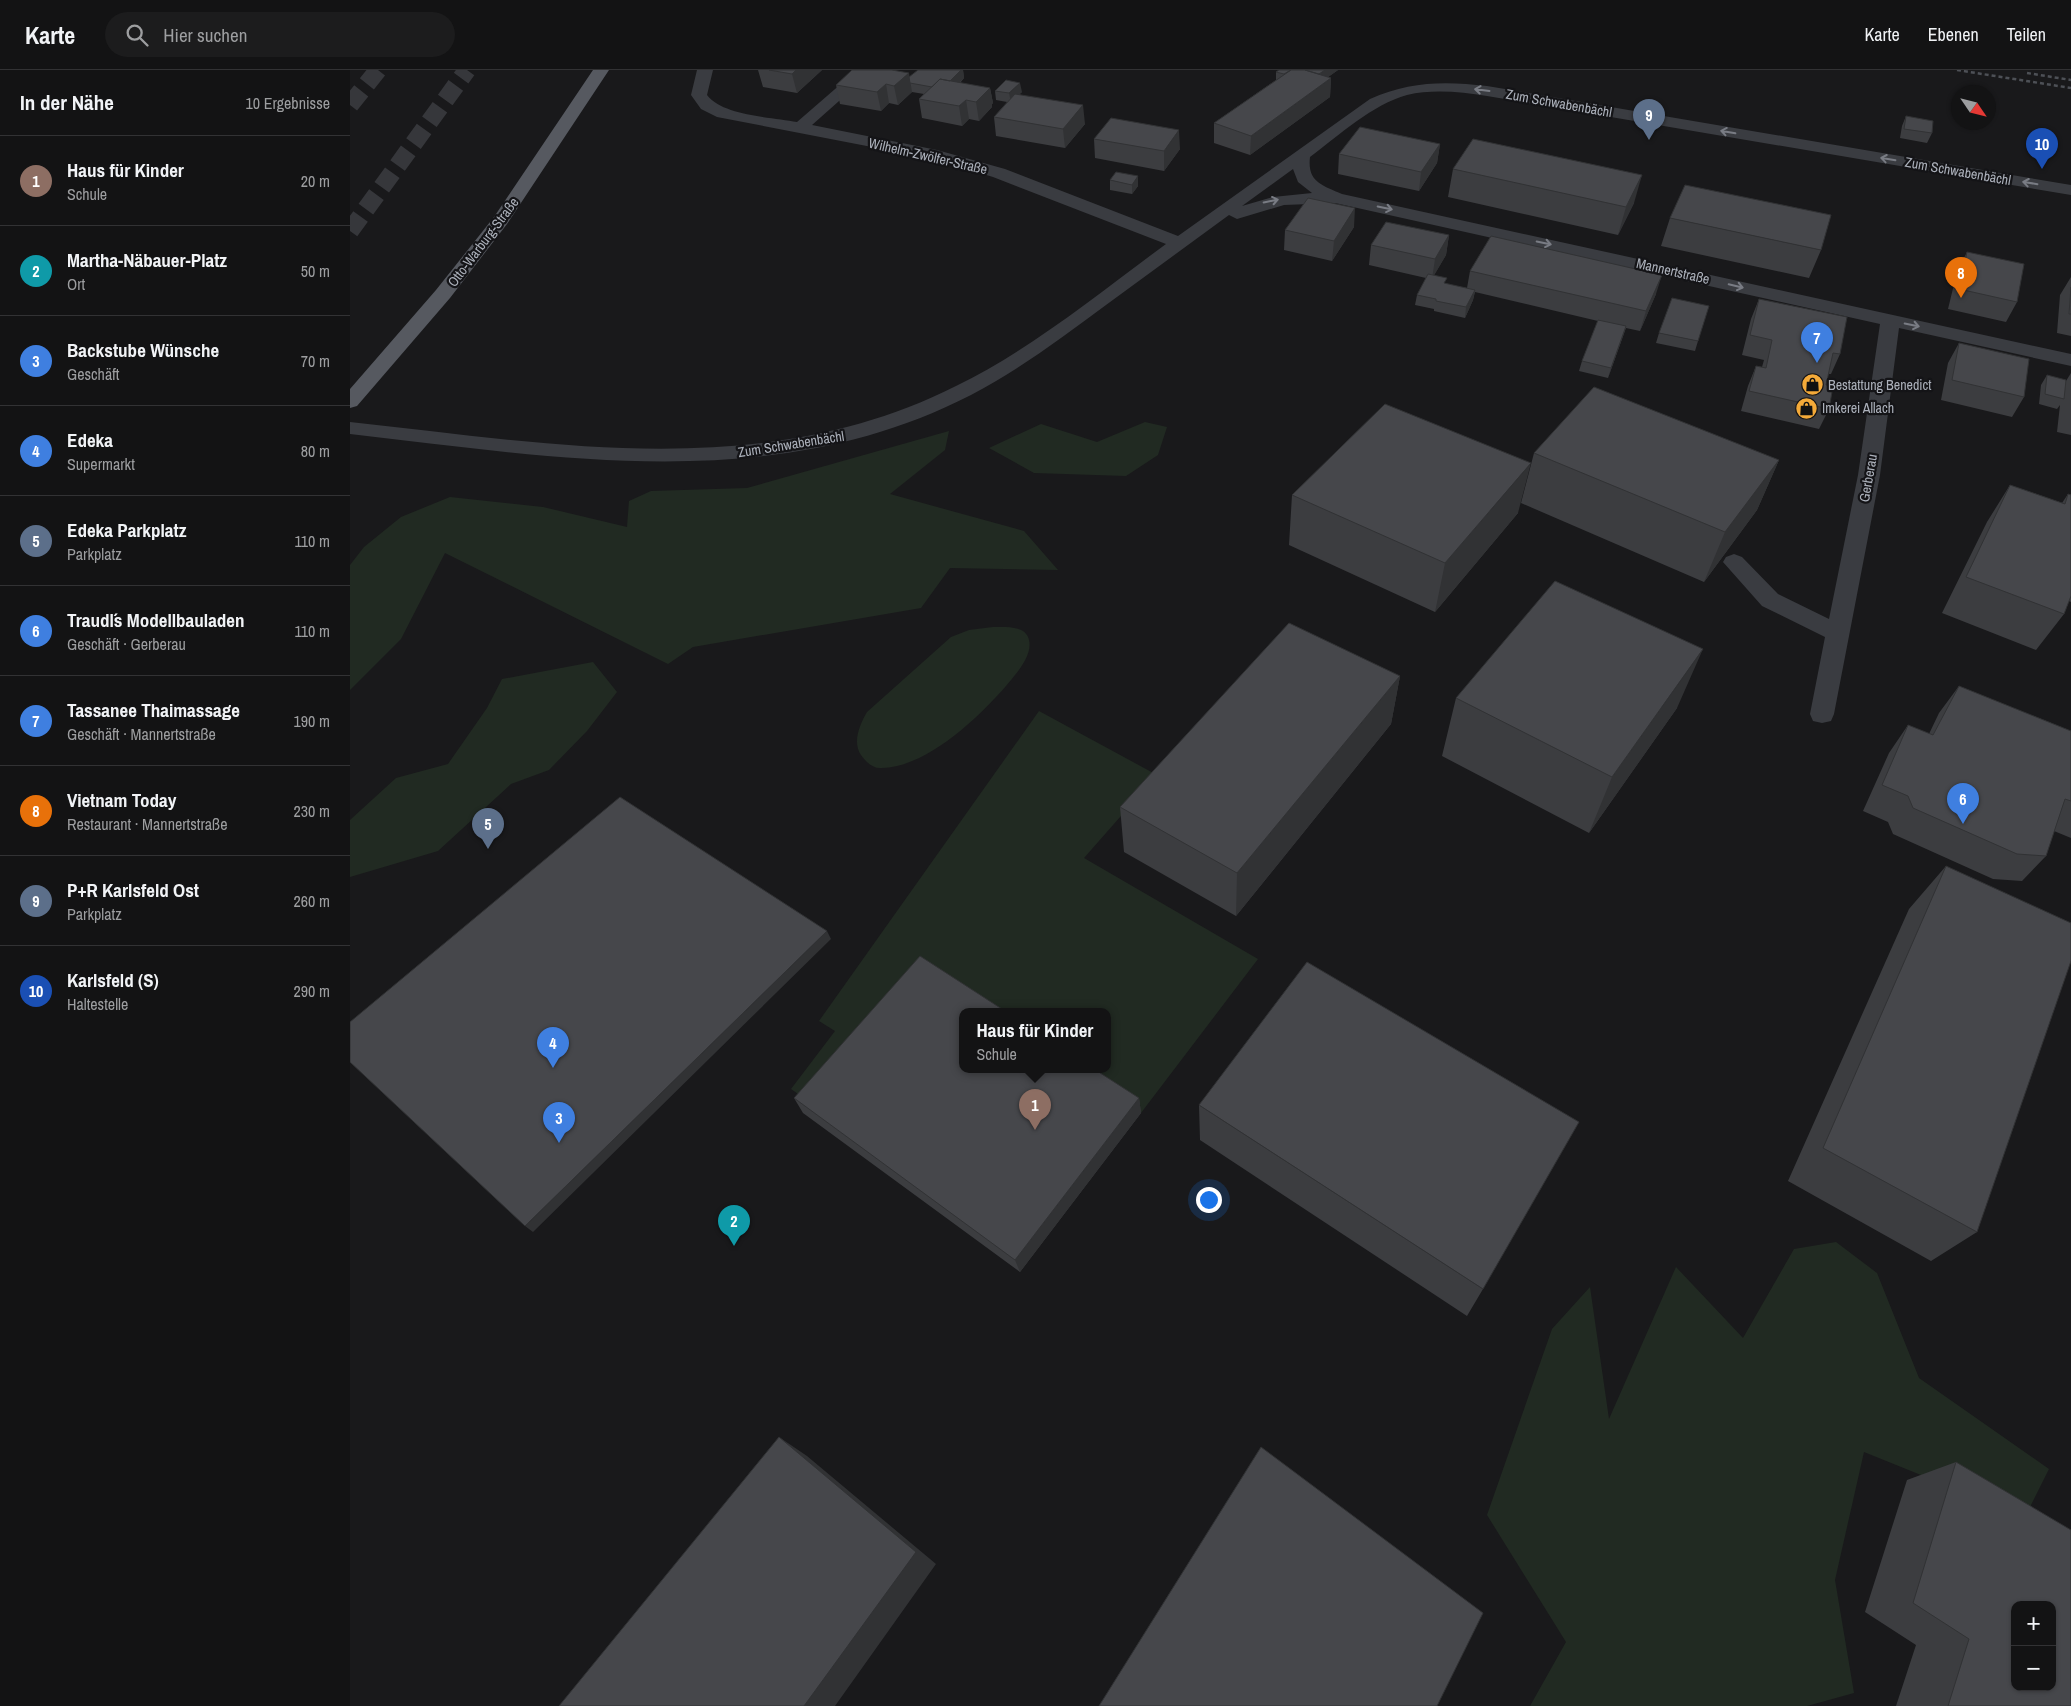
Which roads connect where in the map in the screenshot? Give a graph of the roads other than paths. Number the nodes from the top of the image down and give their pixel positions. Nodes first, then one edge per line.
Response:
1 (601, 70) edge
2 (705, 70) edge
3 (866, 70) edge
4 (1452, 70) edge
5 (1444, 87) junction
6 (800, 127) junction
7 (1302, 154) junction
8 (2071, 190) edge
9 (1337, 198) junction
10 (1180, 243) junction
11 (1890, 321) junction
12 (2071, 360) edge
13 (350, 402) edge
14 (350, 428) edge
15 (1734, 562) edge
16 (1837, 633) junction
17 (1822, 714) dead end

1 - 13 main road, Otto-Warburg-Straße
2 - 6 street, Wilhelm-Zwölfer-Straße
3 - 6 street
4 - 5 street
5 - 7 street, Zum Schwabenbächl
8 -> 5 street, Zum Schwabenbächl
6 - 10 street, Wilhelm-Zwölfer-Straße
7 - 9 street, Mannertstraße
7 - 10 street, Zum Schwabenbächl
10 -> 9 street, Zum Schwabenbächl
9 -> 11 street, Mannertstraße
10 - 14 street, Zum Schwabenbächl
11 -> 12 street, Mannertstraße
11 - 16 street, Gerberau
15 - 16 street
16 - 17 street, Gerberau

